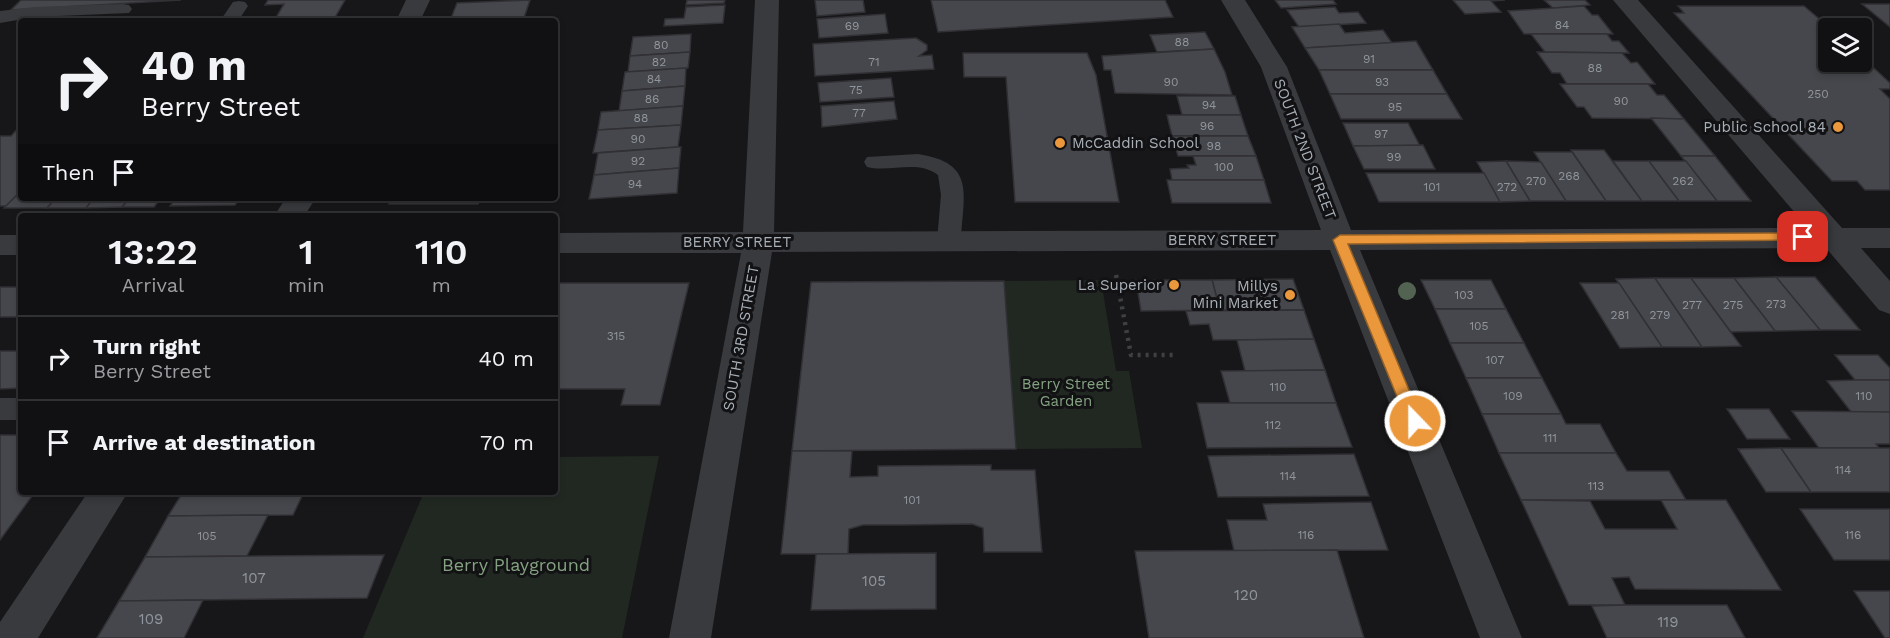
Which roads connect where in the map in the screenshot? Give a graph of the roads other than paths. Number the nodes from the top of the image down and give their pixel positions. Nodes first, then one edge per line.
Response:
1 (418, 0) edge
2 (767, 0) edge
3 (1233, 0) edge
4 (1625, 0) edge
5 (123, 9) dead end
6 (0, 16) edge
7 (409, 18) edge
8 (875, 162) dead end
9 (1833, 238) junction
10 (1890, 238) edge
11 (1340, 240) junction
12 (949, 241) junction
13 (758, 242) junction
14 (558, 243) edge
15 (0, 245) edge
16 (18, 245) edge
17 (1890, 302) edge
18 (0, 409) edge
19 (18, 409) edge
20 (107, 495) edge
21 (14, 638) edge
22 (690, 638) edge
23 (1501, 638) edge

1 - 7 street
2 - 13 street, SOUTH 3RD STREET
3 - 11 street, SOUTH 2ND STREET
4 - 9 street
5 - 6 lane
8 - 12 lane
9 - 10 street, BERRY STREET
9 - 11 street, BERRY STREET
9 - 17 street
11 - 12 street, BERRY STREET
11 - 23 street, SOUTH 2ND STREET
12 - 13 street, BERRY STREET
13 - 14 street, BERRY STREET
13 - 22 street, SOUTH 3RD STREET
15 - 16 street
18 - 19 lane
20 - 21 street

